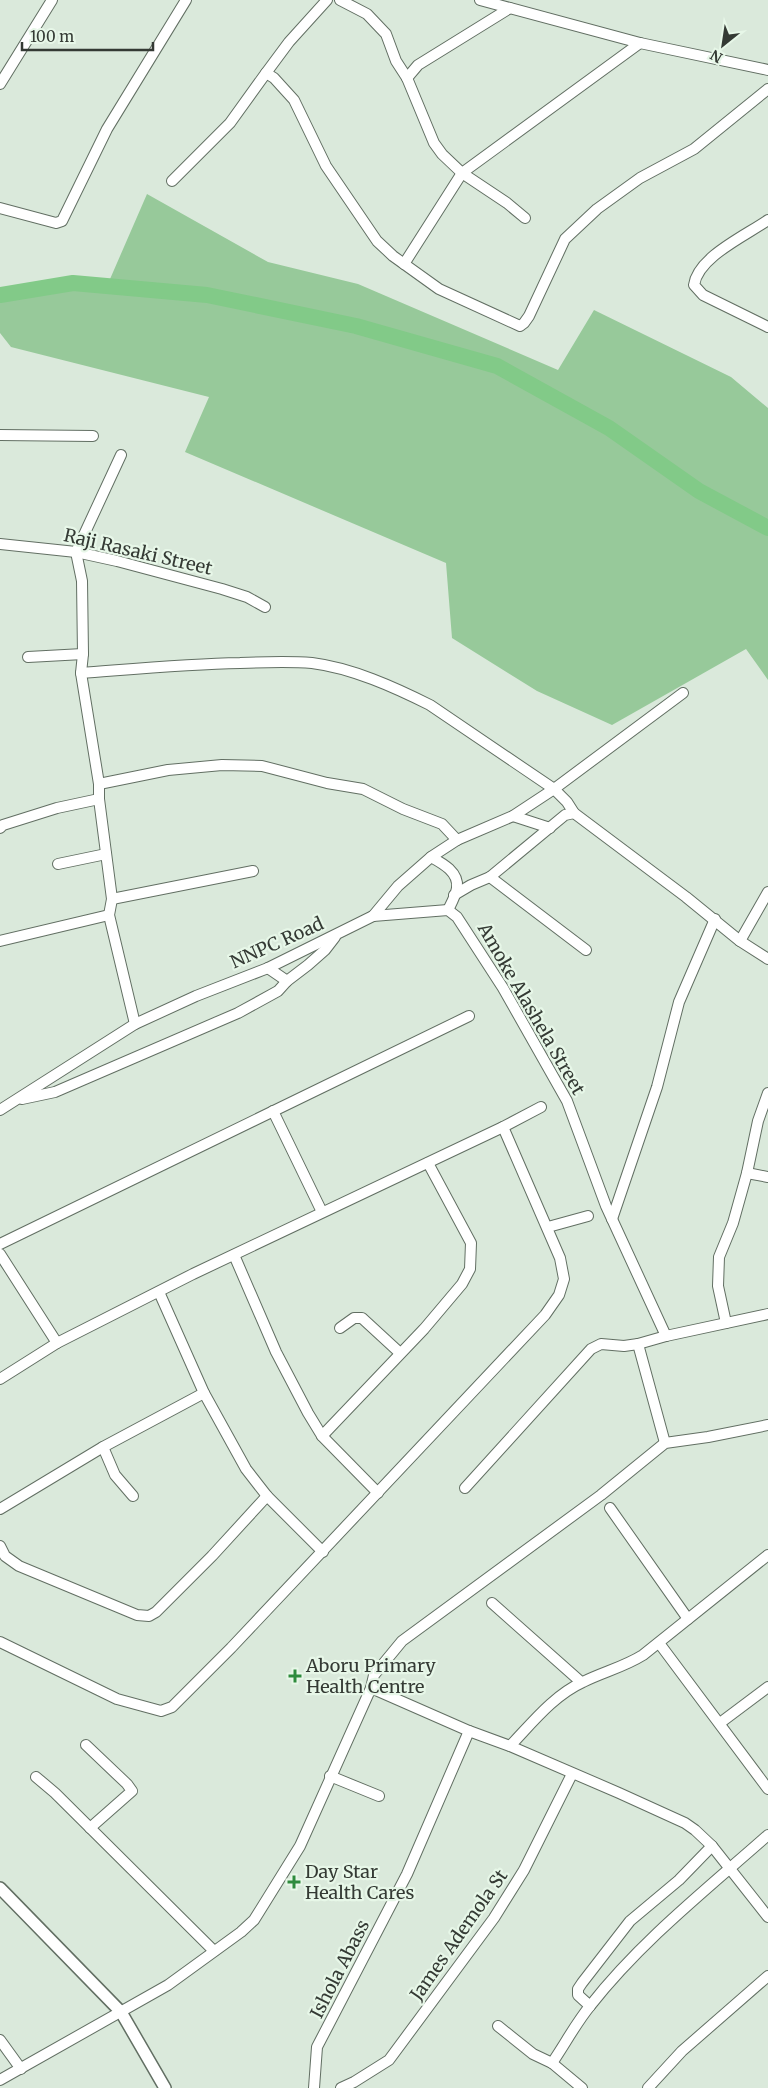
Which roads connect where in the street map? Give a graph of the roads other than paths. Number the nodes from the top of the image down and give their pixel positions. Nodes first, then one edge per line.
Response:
1 (52, 0) edge
2 (186, 0) edge
3 (327, 0) edge
4 (340, 0) edge
5 (480, 0) edge
6 (510, 8) junction
7 (640, 43) junction
8 (768, 70) edge
9 (266, 73) junction
10 (407, 78) junction
11 (0, 84) edge
12 (768, 89) edge
13 (462, 173) junction
14 (172, 181) dead end
15 (0, 208) edge
16 (525, 218) dead end
17 (768, 220) edge
18 (404, 264) junction
19 (768, 327) edge
20 (0, 435) edge
21 (93, 436) dead end
22 (121, 455) dead end
23 (0, 544) edge
24 (76, 552) junction
25 (265, 607) dead end
26 (83, 654) junction
27 (28, 658) dead end
28 (81, 673) junction
29 (683, 694) dead end
30 (99, 784) junction
31 (554, 789) junction
32 (99, 799) junction
33 (574, 813) junction
34 (512, 816) junction
35 (0, 828) edge
36 (550, 828) junction
37 (457, 840) junction
38 (106, 854) junction
39 (430, 857) junction
40 (58, 864) dead end
41 (253, 871) dead end
42 (490, 877) junction
43 (768, 892) edge
44 (454, 895) junction
45 (112, 899) junction
46 (448, 910) junction
47 (109, 914) junction
48 (374, 916) junction
49 (715, 919) junction
50 (337, 934) junction
51 (0, 941) edge
52 (740, 941) junction
53 (586, 950) dead end
54 (768, 959) edge
55 (268, 968) junction
56 (287, 980) junction
57 (469, 1016) dead end
58 (135, 1024) junction
59 (768, 1093) edge
60 (14, 1101) junction
61 (541, 1108) dead end
62 (0, 1110) edge
63 (273, 1111) junction
64 (504, 1128) junction
65 (428, 1163) junction
66 (747, 1173) junction
67 (768, 1177) edge
68 (322, 1212) junction
69 (588, 1216) dead end
70 (612, 1219) junction
71 (548, 1227) junction
72 (0, 1244) edge
73 (0, 1254) edge
74 (234, 1255) junction
75 (159, 1292) junction
76 (768, 1314) edge
77 (726, 1323) junction
78 (340, 1328) dead end
79 (666, 1336) junction
80 (57, 1343) junction
81 (638, 1344) junction
82 (400, 1353) junction
83 (0, 1379) edge
84 (204, 1393) junction
85 (768, 1425) edge
86 (322, 1436) junction
87 (665, 1443) junction
88 (103, 1447) junction
89 (465, 1488) dead end
90 (378, 1493) junction
91 (133, 1496) dead end
92 (267, 1496) junction
93 (610, 1508) dead end
94 (0, 1509) edge
95 (0, 1546) edge
96 (323, 1552) junction
97 (768, 1555) edge
98 (492, 1604) dead end
99 (688, 1619) junction
100 (0, 1642) edge
101 (659, 1643) junction
102 (581, 1682) junction
103 (371, 1688) junction
104 (768, 1688) edge
105 (720, 1723) junction
106 (469, 1731) junction
107 (86, 1745) dead end
108 (510, 1746) junction
109 (572, 1774) junction
110 (330, 1776) junction
111 (36, 1777) dead end
112 (768, 1789) edge
113 (379, 1796) dead end
114 (90, 1828) junction
115 (768, 1835) edge
116 (712, 1846) junction
117 (730, 1868) junction
118 (0, 1888) edge
119 (768, 1917) edge
120 (214, 1951) junction
121 (768, 1976) edge
122 (590, 2006) junction
123 (121, 2012) junction
124 (498, 2026) dead end
125 (0, 2040) edge
126 (552, 2063) junction
127 (21, 2069) junction
128 (0, 2080) edge
129 (165, 2088) edge
130 (314, 2088) edge
131 (341, 2088) edge
132 (582, 2088) edge
133 (648, 2088) edge

1 - 11 street
2 - 15 street
3 - 9 street
4 - 10 street
5 - 6 street
6 - 7 street
6 - 10 street
7 - 8 street
7 - 13 street
9 - 14 street
9 - 18 street
10 - 13 street
12 - 18 street
13 - 16 street
13 - 18 street
17 - 19 street
20 - 21 street
22 - 24 street
23 - 24 street, Raji Rasaki Street
24 - 25 street, Raji Rasaki Street
24 - 26 street
26 - 27 street
26 - 28 street
28 - 30 street
28 - 31 street
29 - 31 street, NNPC Road
30 - 32 street
30 - 37 street
31 - 33 street
31 - 34 street, NNPC Road
32 - 35 street
32 - 38 street
33 - 36 street
33 - 49 street
34 - 36 street
34 - 37 street, NNPC Road
36 - 42 street
37 - 39 street, NNPC Road
38 - 40 street
38 - 45 street
39 - 44 street
39 - 48 street, NNPC Road
41 - 45 street
42 - 44 street
42 - 53 street
43 - 52 street
44 - 46 street
45 - 47 street
46 - 48 street
46 - 70 street, Amoke Alashela Street
47 - 51 street
47 - 58 street
48 - 50 street, NNPC Road
49 - 52 street
49 - 70 street
50 - 55 street, NNPC Road
50 - 56 street
52 - 54 street
55 - 56 street
55 - 58 street, NNPC Road
56 - 60 street
57 - 63 street
58 - 60 street, NNPC Road
59 - 66 street
60 - 62 street, NNPC Road
61 - 64 street
63 - 68 street
63 - 72 street
64 - 65 street
64 - 71 street
65 - 68 street
65 - 82 street
66 - 67 street
66 - 77 street
68 - 74 street
69 - 71 street
70 - 79 street, Amoke Alashela Street
71 - 90 street
73 - 80 street
74 - 75 street
74 - 86 street
75 - 80 street
75 - 84 street
76 - 77 street
77 - 79 street
78 - 82 street
79 - 81 street
80 - 83 street
81 - 87 street
81 - 89 street
82 - 86 street
84 - 88 street
84 - 92 street
85 - 87 street
86 - 90 street
87 - 103 street
88 - 91 street
88 - 94 street
90 - 96 street
92 - 95 street
92 - 96 street
93 - 99 street
96 - 100 street
97 - 99 street
98 - 102 street
99 - 101 street
101 - 102 street
101 - 105 street
102 - 108 street
103 - 106 street
103 - 110 street
104 - 105 street
105 - 112 street
106 - 108 street
106 - 130 street, Ishola Abass
107 - 114 street
108 - 109 street
109 - 116 street
109 - 131 street, James Ademola St
110 - 113 street
110 - 120 street
111 - 114 street
114 - 120 street
115 - 117 street
116 - 117 street
116 - 122 street
117 - 119 street
117 - 122 street
118 - 123 street
120 - 123 street
121 - 133 street
122 - 126 street
123 - 127 street
123 - 129 street
124 - 126 street
125 - 127 street
126 - 132 street
127 - 128 street

